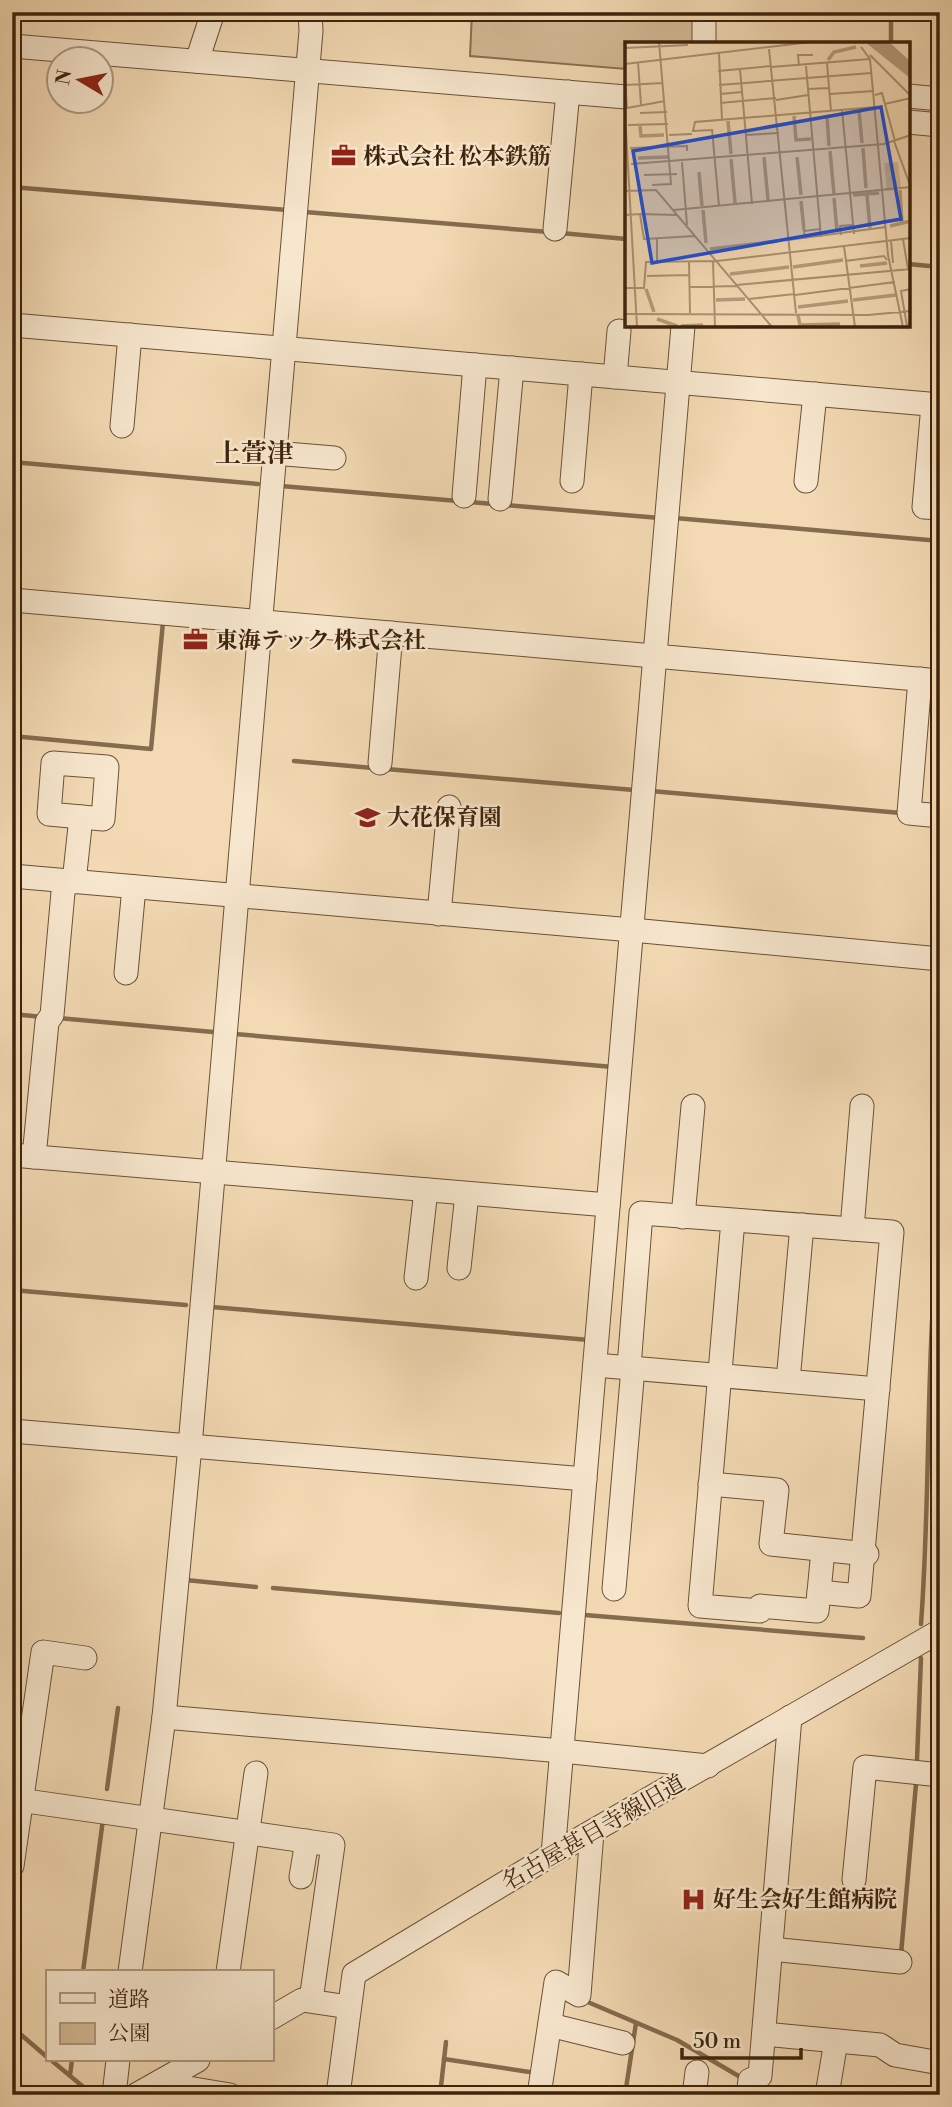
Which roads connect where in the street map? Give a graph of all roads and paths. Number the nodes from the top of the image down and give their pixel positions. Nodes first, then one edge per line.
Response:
1 (213, 12) edge
2 (310, 12) edge
3 (704, 12) edge
4 (704, 42) edge
5 (12, 46) edge
6 (197, 61) junction
7 (307, 70) junction
8 (568, 92) junction
9 (910, 96) edge
10 (625, 97) edge
11 (940, 99) edge
12 (910, 122) edge
13 (940, 125) edge
14 (555, 229) dead end
15 (12, 325) edge
16 (683, 327) edge
17 (619, 331) dead end
18 (130, 335) junction
19 (283, 348) junction
20 (475, 365) junction
21 (512, 368) junction
22 (581, 374) junction
23 (615, 377) junction
24 (678, 383) junction
25 (815, 394) junction
26 (937, 405) edge
27 (122, 426) dead end
28 (274, 453) junction
29 (334, 458) dead end
30 (572, 481) dead end
31 (806, 481) dead end
32 (464, 496) dead end
33 (500, 499) dead end
34 (940, 508) edge
35 (12, 600) edge
36 (260, 621) junction
37 (391, 633) junction
38 (655, 656) junction
39 (930, 680) edge
40 (380, 763) dead end
41 (449, 807) dead end
42 (940, 816) edge
43 (82, 817) dead end
44 (12, 876) edge
45 (69, 881) junction
46 (134, 887) junction
47 (236, 897) junction
48 (439, 914) junction
49 (632, 930) junction
50 (940, 960) edge
51 (126, 972) dead end
52 (693, 1106) dead end
53 (862, 1107) dead end
54 (23, 1156) edge
55 (213, 1172) junction
56 (426, 1190) junction
57 (467, 1194) junction
58 (608, 1205) junction
59 (683, 1217) junction
60 (733, 1220) junction
61 (802, 1225) junction
62 (852, 1229) junction
63 (459, 1268) dead end
64 (416, 1278) dead end
65 (595, 1364) junction
66 (631, 1368) junction
67 (720, 1375) junction
68 (788, 1381) junction
69 (878, 1389) junction
70 (12, 1431) edge
71 (190, 1446) junction
72 (585, 1479) junction
73 (710, 1484) junction
74 (823, 1550) junction
75 (865, 1554) junction
76 (614, 1589) dead end
77 (819, 1592) junction
78 (940, 1631) edge
79 (85, 1658) dead end
80 (164, 1717) junction
81 (790, 1717) junction
82 (562, 1751) junction
83 (708, 1766) junction
84 (256, 1773) dead end
85 (940, 1775) edge
86 (17, 1800) edge
87 (150, 1818) junction
88 (248, 1832) junction
89 (592, 1832) junction
90 (307, 1841) junction
91 (553, 1854) junction
92 (12, 1866) edge
93 (301, 1877) dead end
94 (854, 1880) dead end
95 (771, 1949) junction
96 (900, 1962) dead end
97 (130, 1970) edge
98 (228, 1970) edge
99 (311, 2000) junction
100 (349, 2007) junction
101 (273, 2017) edge
102 (550, 2025) junction
103 (764, 2034) junction
104 (835, 2041) junction
105 (623, 2043) dead end
106 (118, 2062) edge
107 (195, 2062) edge
108 (940, 2063) edge
109 (158, 2083) junction
110 (114, 2095) edge
111 (136, 2095) edge
112 (230, 2095) edge
113 (338, 2095) edge
114 (540, 2095) edge
115 (748, 2095) edge
116 (827, 2095) edge

1 - 6 street
2 - 7 street
3 - 4 street
5 - 6 street
6 - 7 street
7 - 8 street
7 - 19 street
8 - 10 street
8 - 14 street
9 - 11 street
12 - 13 street
15 - 18 street
16 - 24 street
17 - 23 street
18 - 19 street
18 - 27 street
19 - 20 street
19 - 28 street
20 - 21 street
20 - 32 street
21 - 22 street
21 - 33 street
22 - 23 street
22 - 30 street
23 - 24 street
24 - 25 street
24 - 38 street
25 - 26 street
25 - 31 street
26 - 34 street
28 - 29 street
28 - 36 street
35 - 36 street
36 - 37 street
36 - 47 street
37 - 38 street
37 - 40 street
38 - 39 street
38 - 49 street
39 - 42 street
41 - 48 street
43 - 45 street
44 - 45 street
45 - 46 street
45 - 54 street
46 - 47 street
46 - 51 street
47 - 48 street
47 - 55 street
48 - 49 street
49 - 50 street
49 - 58 street
52 - 59 street
53 - 62 street
54 - 55 street
55 - 56 street
55 - 71 street
56 - 57 street
56 - 64 street
57 - 58 street
57 - 63 street
58 - 65 street
59 - 60 street
59 - 66 street
60 - 61 street
60 - 67 street
61 - 62 street
61 - 68 street
62 - 69 street
65 - 66 street
65 - 72 street
66 - 67 street
66 - 76 street
67 - 68 street
67 - 73 street
68 - 69 street
69 - 75 street
70 - 71 street
71 - 72 street
71 - 80 street
72 - 82 street
73 - 74 street
73 - 77 street
74 - 75 street
74 - 77 street
75 - 77 street
78 - 81 street, 名古屋甚目寺線旧道
79 - 86 street
80 - 82 street
80 - 87 street
81 - 83 street, 名古屋甚目寺線旧道
81 - 95 street
82 - 83 street
82 - 91 street
83 - 89 street, 名古屋甚目寺線旧道
84 - 88 street
85 - 94 street
86 - 87 street
86 - 92 street
87 - 88 street
87 - 97 street
88 - 90 street
88 - 98 street
89 - 91 street, 名古屋甚目寺線旧道
89 - 102 street
90 - 93 street
90 - 99 street
91 - 100 street, 名古屋甚目寺線旧道
95 - 96 street
95 - 103 street
99 - 100 street
99 - 101 street
100 - 113 street, 名古屋甚目寺線旧道
102 - 105 street
102 - 114 street
103 - 104 street
103 - 115 street
104 - 108 street
104 - 116 street
106 - 110 street
107 - 109 street
109 - 111 street
109 - 112 street

